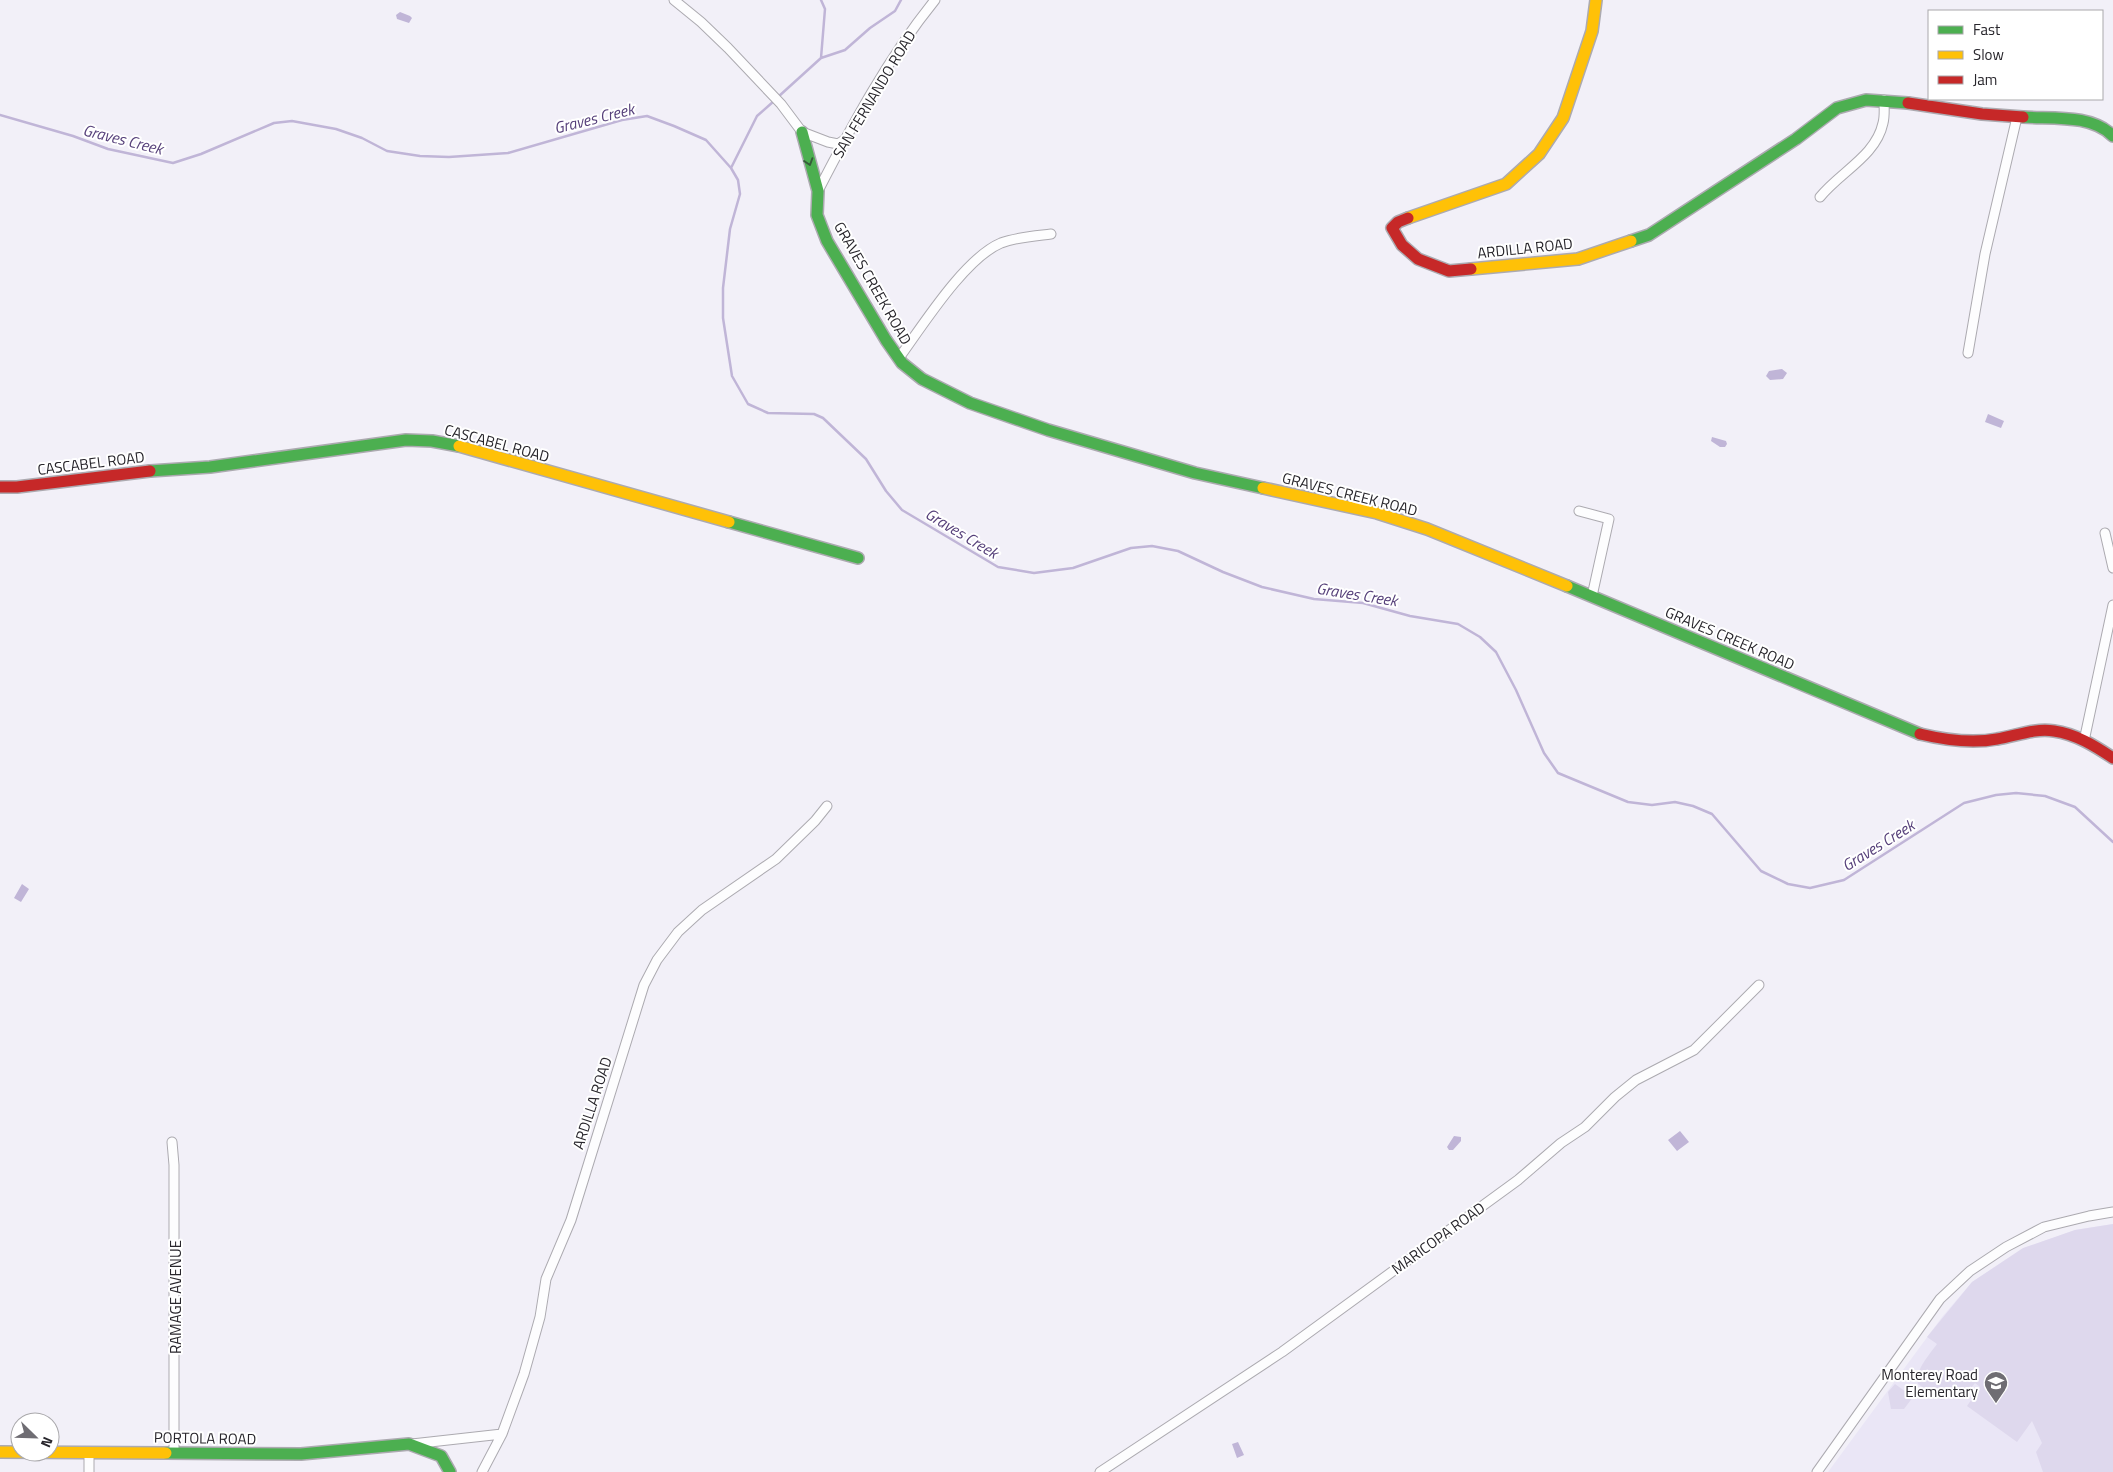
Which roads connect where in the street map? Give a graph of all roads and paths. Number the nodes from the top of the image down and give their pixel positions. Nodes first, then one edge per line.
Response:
1 (674, 0) edge
2 (935, 0) edge
3 (1596, 0) edge
4 (1884, 100) junction
5 (2017, 117) junction
6 (802, 132) junction
7 (2113, 136) edge
8 (844, 140) junction
9 (818, 191) junction
10 (1820, 197) dead end
11 (1050, 234) dead end
12 (1968, 354) dead end
13 (899, 358) junction
14 (0, 487) edge
15 (1579, 511) dead end
16 (2105, 533) dead end
17 (858, 558) dead end
18 (2113, 568) edge
19 (1592, 596) junction
20 (2113, 605) edge
21 (2084, 741) junction
22 (2113, 758) edge
23 (827, 806) dead end
24 (1759, 985) dead end
25 (172, 1142) dead end
26 (2113, 1212) edge
27 (502, 1434) junction
28 (409, 1444) junction
29 (0, 1452) edge
30 (174, 1452) junction
31 (88, 1453) junction
32 (89, 1472) edge
33 (450, 1472) edge
34 (482, 1472) edge
35 (1100, 1472) edge
36 (1817, 1472) edge

1 - 6 street, GRAVES CREEK ROAD
2 - 8 street, SAN FERNANDO ROAD
3 - 4 street, ARDILLA ROAD
4 - 5 street, ARDILLA ROAD
4 - 10 street
5 - 7 street, ARDILLA ROAD
5 - 12 street
6 - 8 street
6 -> 9 street, GRAVES CREEK ROAD
8 - 9 street, SAN FERNANDO ROAD
9 - 13 street, GRAVES CREEK ROAD
11 - 13 street
13 - 19 street, GRAVES CREEK ROAD
14 - 17 street, CASCABEL ROAD
15 - 19 street
16 - 18 street
19 - 21 street, GRAVES CREEK ROAD
20 - 21 street
21 - 22 street, GRAVES CREEK ROAD
23 - 27 street, ARDILLA ROAD
24 - 35 street, MARICOPA ROAD
25 - 30 street, RAMAGE AVENUE
26 - 36 street
27 - 28 street, PORTOLA ROAD
27 - 34 street, ARDILLA ROAD
28 - 30 street, PORTOLA ROAD
28 - 33 street, PORTOLA ROAD
29 - 31 street, PORTOLA ROAD
30 - 31 street, PORTOLA ROAD
31 - 32 street

